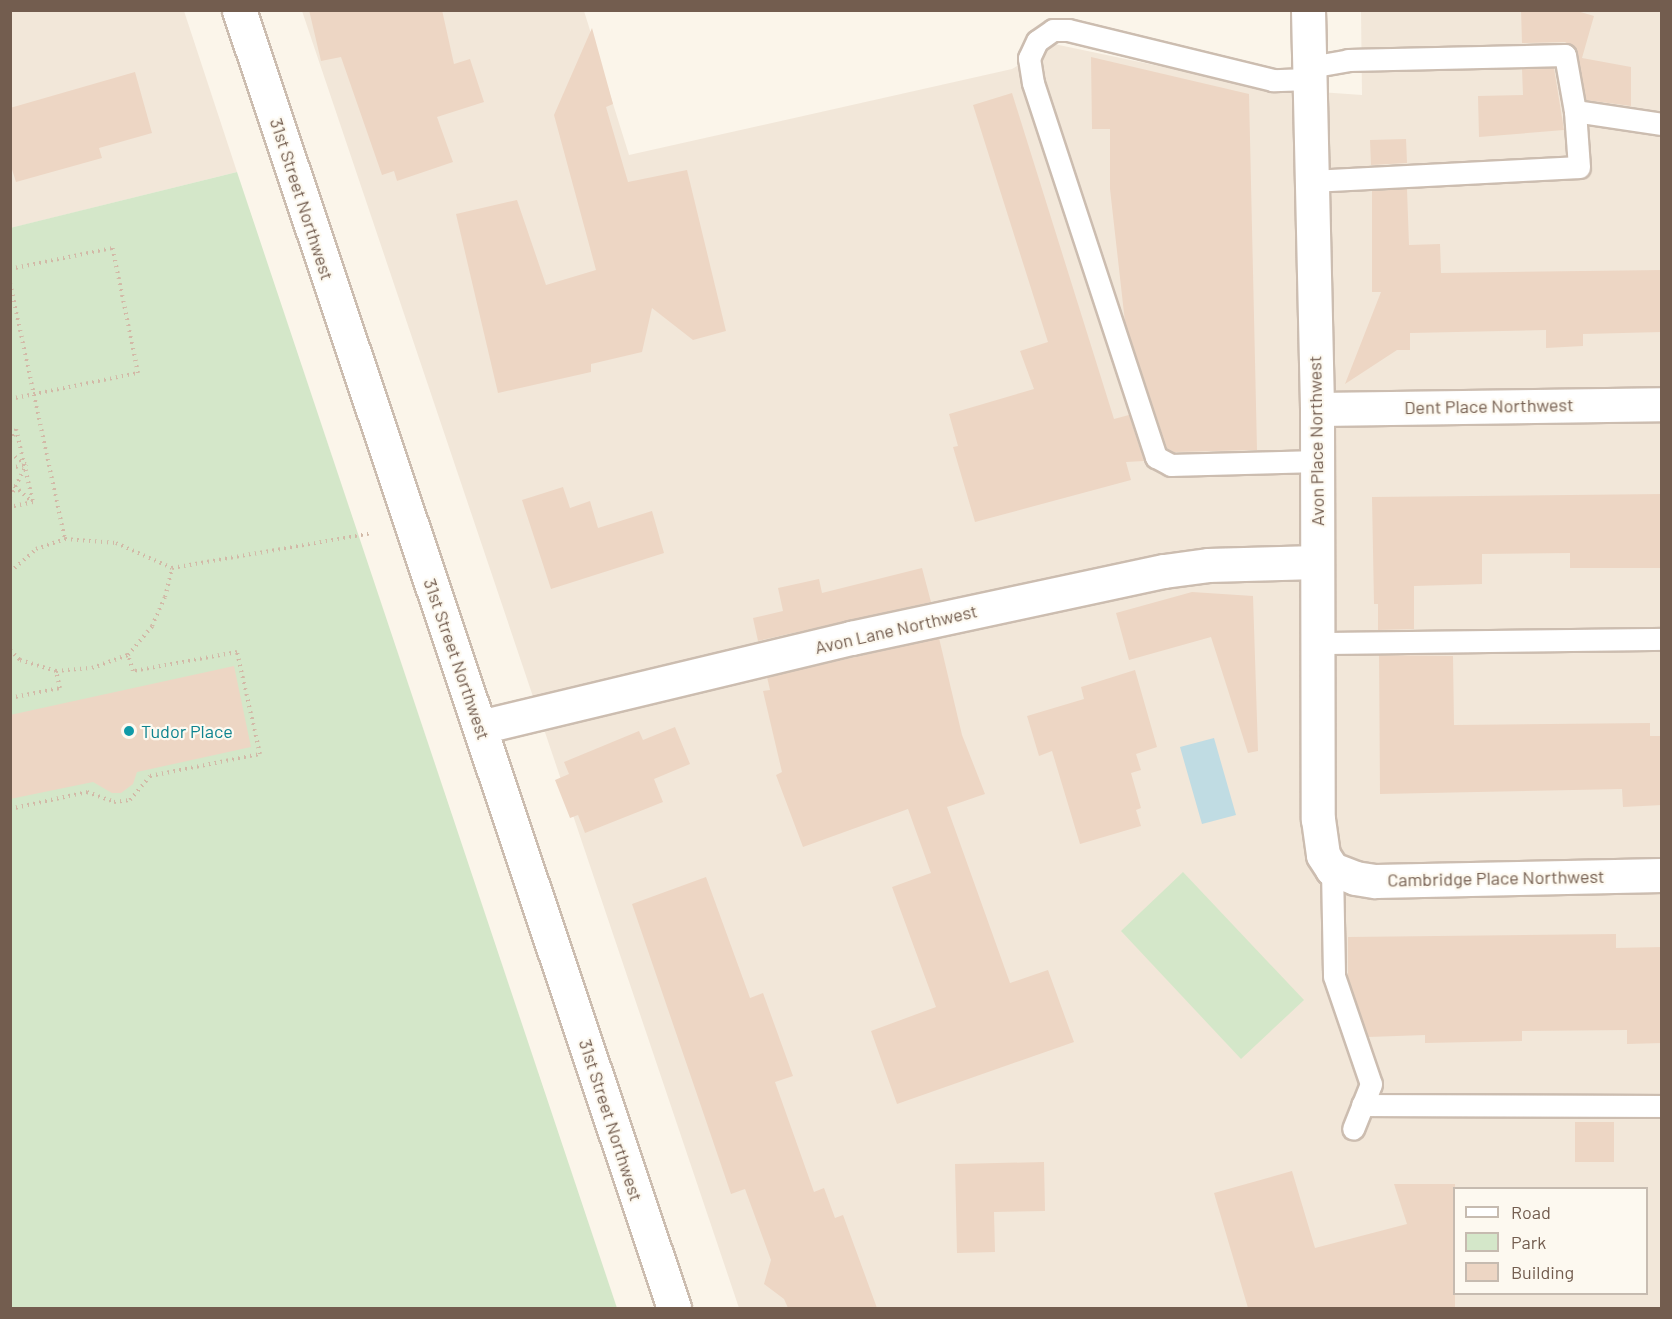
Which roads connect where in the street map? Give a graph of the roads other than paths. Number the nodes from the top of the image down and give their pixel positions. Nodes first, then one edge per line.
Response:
1 (239, 10) edge
2 (1308, 10) edge
3 (1310, 73) junction
4 (1575, 111) junction
5 (1662, 124) edge
6 (1312, 181) junction
7 (1662, 404) edge
8 (1317, 409) junction
9 (1317, 461) junction
10 (1317, 562) junction
11 (1662, 639) edge
12 (1317, 643) junction
13 (480, 727) junction
14 (1332, 869) junction
15 (1662, 875) edge
16 (1362, 1105) junction
17 (1662, 1106) edge
18 (1353, 1129) dead end
19 (674, 1308) edge

1 - 13 street, 31st Street Northwest
2 - 3 street, Avon Place Northwest
3 - 4 lane
3 - 6 street, Avon Place Northwest
3 - 9 lane
4 - 5 lane
4 - 6 lane
6 - 8 street, Avon Place Northwest
7 - 8 street, Dent Place Northwest
8 - 9 street, Avon Place Northwest
9 - 10 street, Avon Place Northwest
10 - 12 street, Avon Place Northwest
10 - 13 street, Avon Lane Northwest
11 - 12 lane
12 - 14 street, Avon Place Northwest
13 - 19 street, 31st Street Northwest
14 - 15 street, Cambridge Place Northwest
14 - 16 lane
16 - 17 lane
16 - 18 lane

